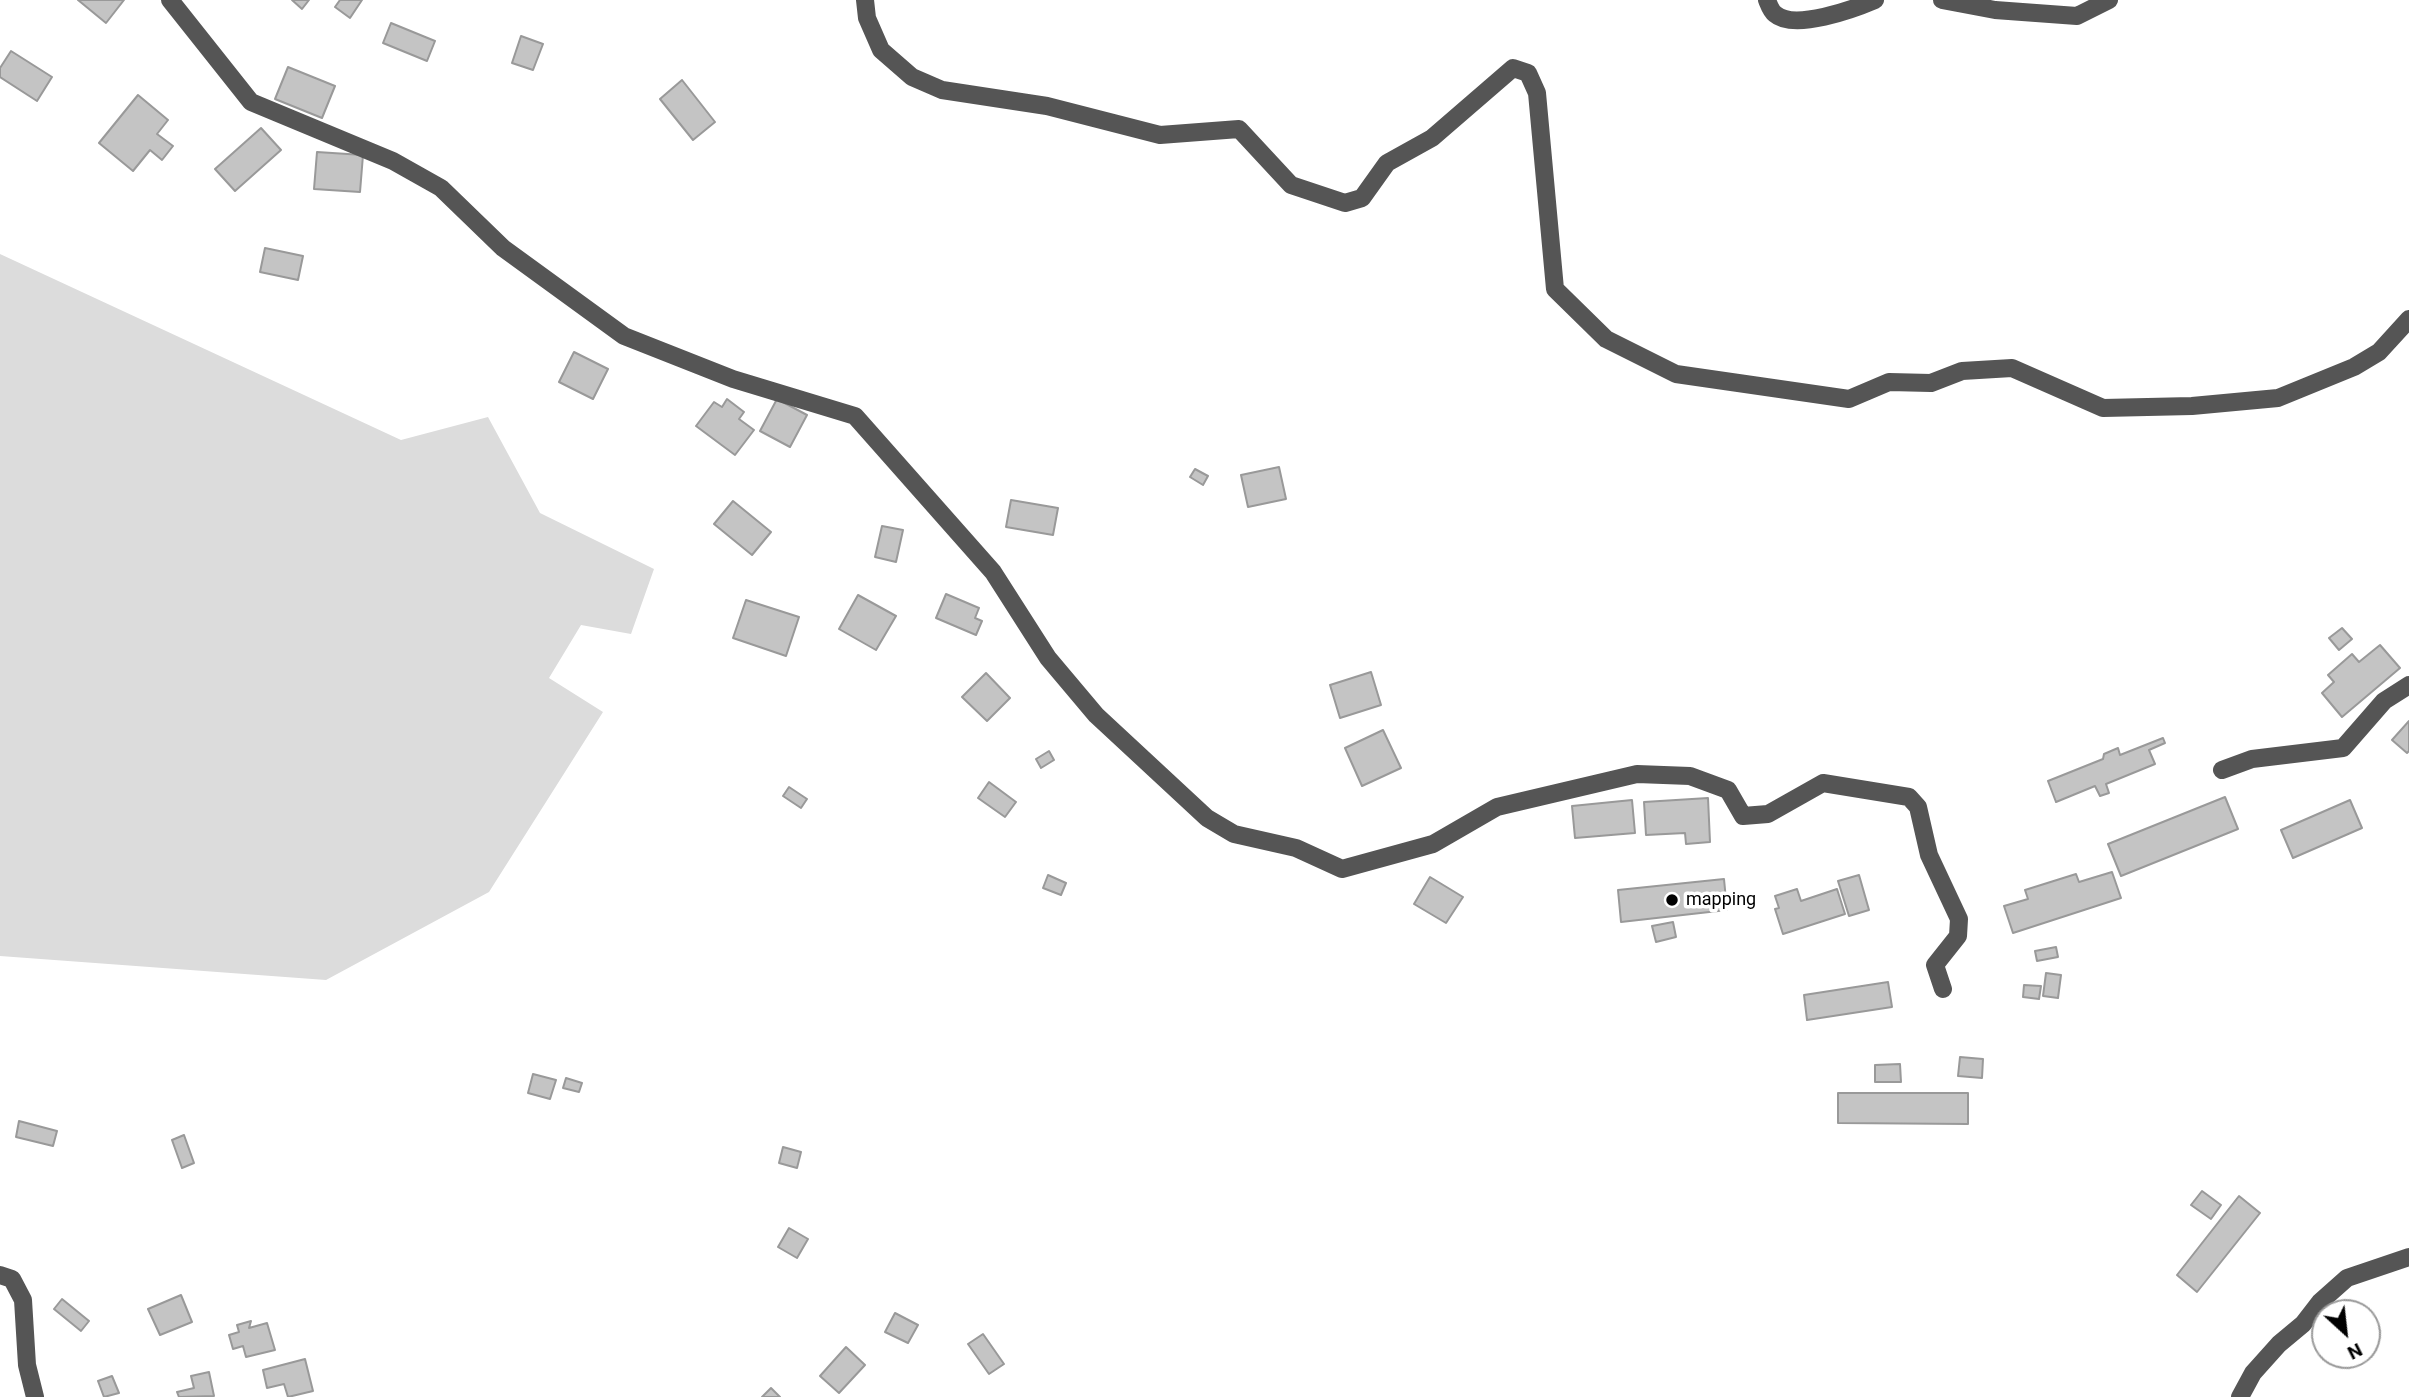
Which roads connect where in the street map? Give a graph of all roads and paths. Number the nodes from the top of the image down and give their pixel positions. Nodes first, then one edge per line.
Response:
1 (170, 0) edge
2 (865, 0) edge
3 (1767, 0) edge
4 (1875, 0) edge
5 (1942, 0) edge
6 (2109, 0) edge
7 (2409, 319) edge
8 (2409, 685) edge
9 (2222, 770) dead end
10 (1943, 989) dead end
11 (2409, 1257) edge
12 (0, 1275) edge
13 (34, 1397) edge
14 (2240, 1397) edge

1 - 10 street
2 - 7 street
3 - 4 street
5 - 6 street
8 - 9 street
11 - 14 street
12 - 13 street

